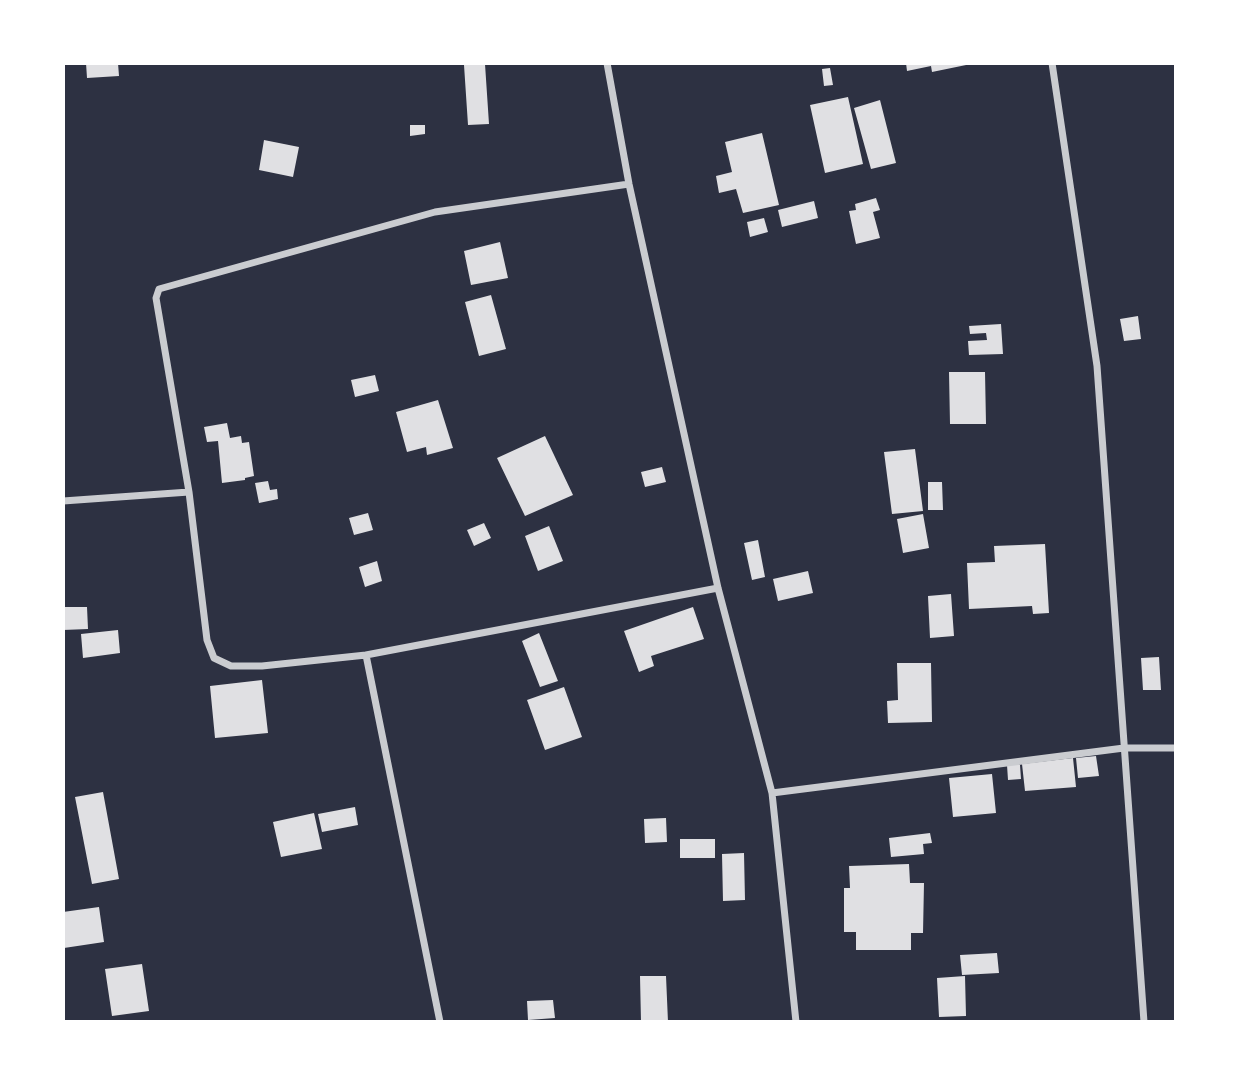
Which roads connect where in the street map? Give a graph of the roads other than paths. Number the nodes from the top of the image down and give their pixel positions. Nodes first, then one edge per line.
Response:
1 (607, 63) edge
2 (1052, 63) edge
3 (629, 184) junction
4 (189, 492) junction
5 (63, 501) edge
6 (718, 588) junction
7 (366, 655) junction
8 (1124, 748) junction
9 (1176, 748) edge
10 (772, 793) junction
11 (440, 1022) edge
12 (796, 1022) edge
13 (1144, 1022) edge

1 - 3 street
2 - 8 street
3 - 4 street
3 - 6 street
4 - 5 street
4 - 7 street
6 - 7 street
6 - 10 street
7 - 11 street
8 - 9 street
8 - 10 street
8 - 13 street
10 - 12 street

